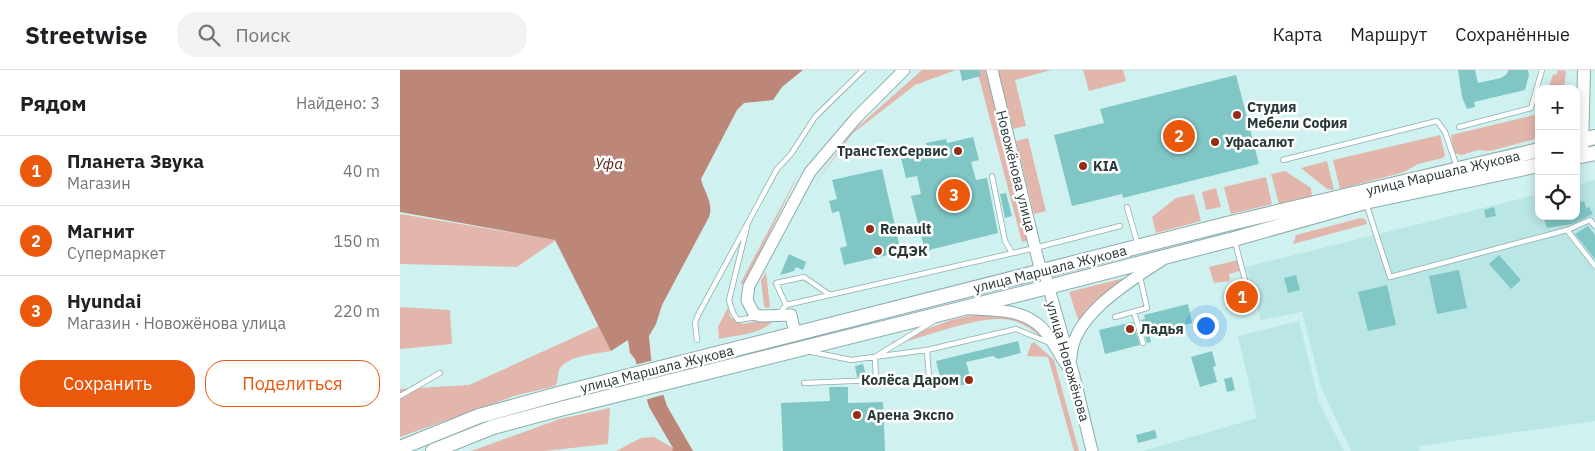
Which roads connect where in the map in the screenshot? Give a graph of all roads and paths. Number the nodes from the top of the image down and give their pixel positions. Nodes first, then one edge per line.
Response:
1 (863, 70) edge
2 (904, 70) edge
3 (992, 70) edge
4 (1542, 70) edge
5 (1584, 70) edge
6 (1459, 127) dead end
7 (1579, 130) edge
8 (1595, 137) edge
9 (1580, 141) edge
10 (1580, 144) edge
11 (1535, 151) edge
12 (1587, 156) edge
13 (1283, 160) dead end
14 (1535, 165) edge
15 (1458, 168) junction
16 (992, 176) dead end
17 (1365, 202) junction
18 (1127, 207) dead end
19 (1593, 218) edge
20 (749, 219) junction
21 (1120, 226) dead end
22 (1595, 226) edge
23 (1567, 230) junction
24 (1234, 239) junction
25 (1138, 246) junction
26 (1035, 248) junction
27 (1012, 253) junction
28 (1167, 256) junction
29 (1595, 266) edge
30 (1044, 271) junction
31 (1139, 275) junction
32 (1246, 284) dead end
33 (1048, 287) junction
34 (830, 295) junction
35 (786, 305) junction
36 (962, 309) junction
37 (1134, 312) junction
38 (944, 313) junction
39 (779, 315) junction
40 (760, 316) junction
41 (1115, 317) dead end
42 (795, 334) junction
43 (697, 340) dead end
44 (1051, 343) junction
45 (1142, 343) dead end
46 (799, 348) junction
47 (927, 350) junction
48 (875, 357) junction
49 (723, 359) junction
50 (440, 373) dead end
51 (1074, 376) junction
52 (929, 378) dead end
53 (804, 383) dead end
54 (400, 396) edge
55 (400, 448) edge
56 (434, 451) edge
57 (1092, 451) edge

1 - 20 lane
2 - 40 street
3 - 26 street, Новожёнова улица
4 - 6 lane
5 - 7 main road
8 - 9 main road
10 - 12 main road
11 - 15 main road, улица Маршала Жукова
13 - 15 lane
14 - 17 main road, улица Маршала Жукова
15 - 25 main road, улица Маршала Жукова
16 - 27 lane
17 - 23 lane
17 - 24 main road, улица Маршала Жукова
18 - 25 lane
19 - 22 lane
19 - 23 lane
20 - 40 lane
20 - 43 lane
21 - 26 lane
23 - 29 lane
24 - 28 main road, улица Маршала Жукова
24 - 32 lane
25 - 30 main road, улица Маршала Жукова
26 - 27 lane
26 - 30 street, Новожёнова улица
27 - 34 lane
28 - 31 street
28 - 33 main road, улица Маршала Жукова
30 - 33 street, улица Новожёнова
30 - 42 main road, улица Маршала Жукова
31 - 37 lane
31 - 51 street
33 - 36 main road, улица Маршала Жукова
33 - 51 street, улица Новожёнова
34 - 35 lane
34 - 35 lane
35 - 39 lane
36 - 38 main road, улица Маршала Жукова
36 - 44 street
37 - 41 lane
37 - 45 lane
38 - 46 main road, улица Маршала Жукова
38 - 48 lane
39 - 40 street
39 - 42 street
42 - 49 main road, улица Маршала Жукова
44 - 47 lane
44 - 51 street
46 - 48 lane
46 - 49 main road, улица Маршала Жукова
47 - 48 lane
47 - 52 lane
48 - 53 lane
49 - 55 main road, улица Маршала Жукова
49 - 56 main road, улица Маршала Жукова
50 - 54 lane
51 - 57 street, улица Новожёнова

